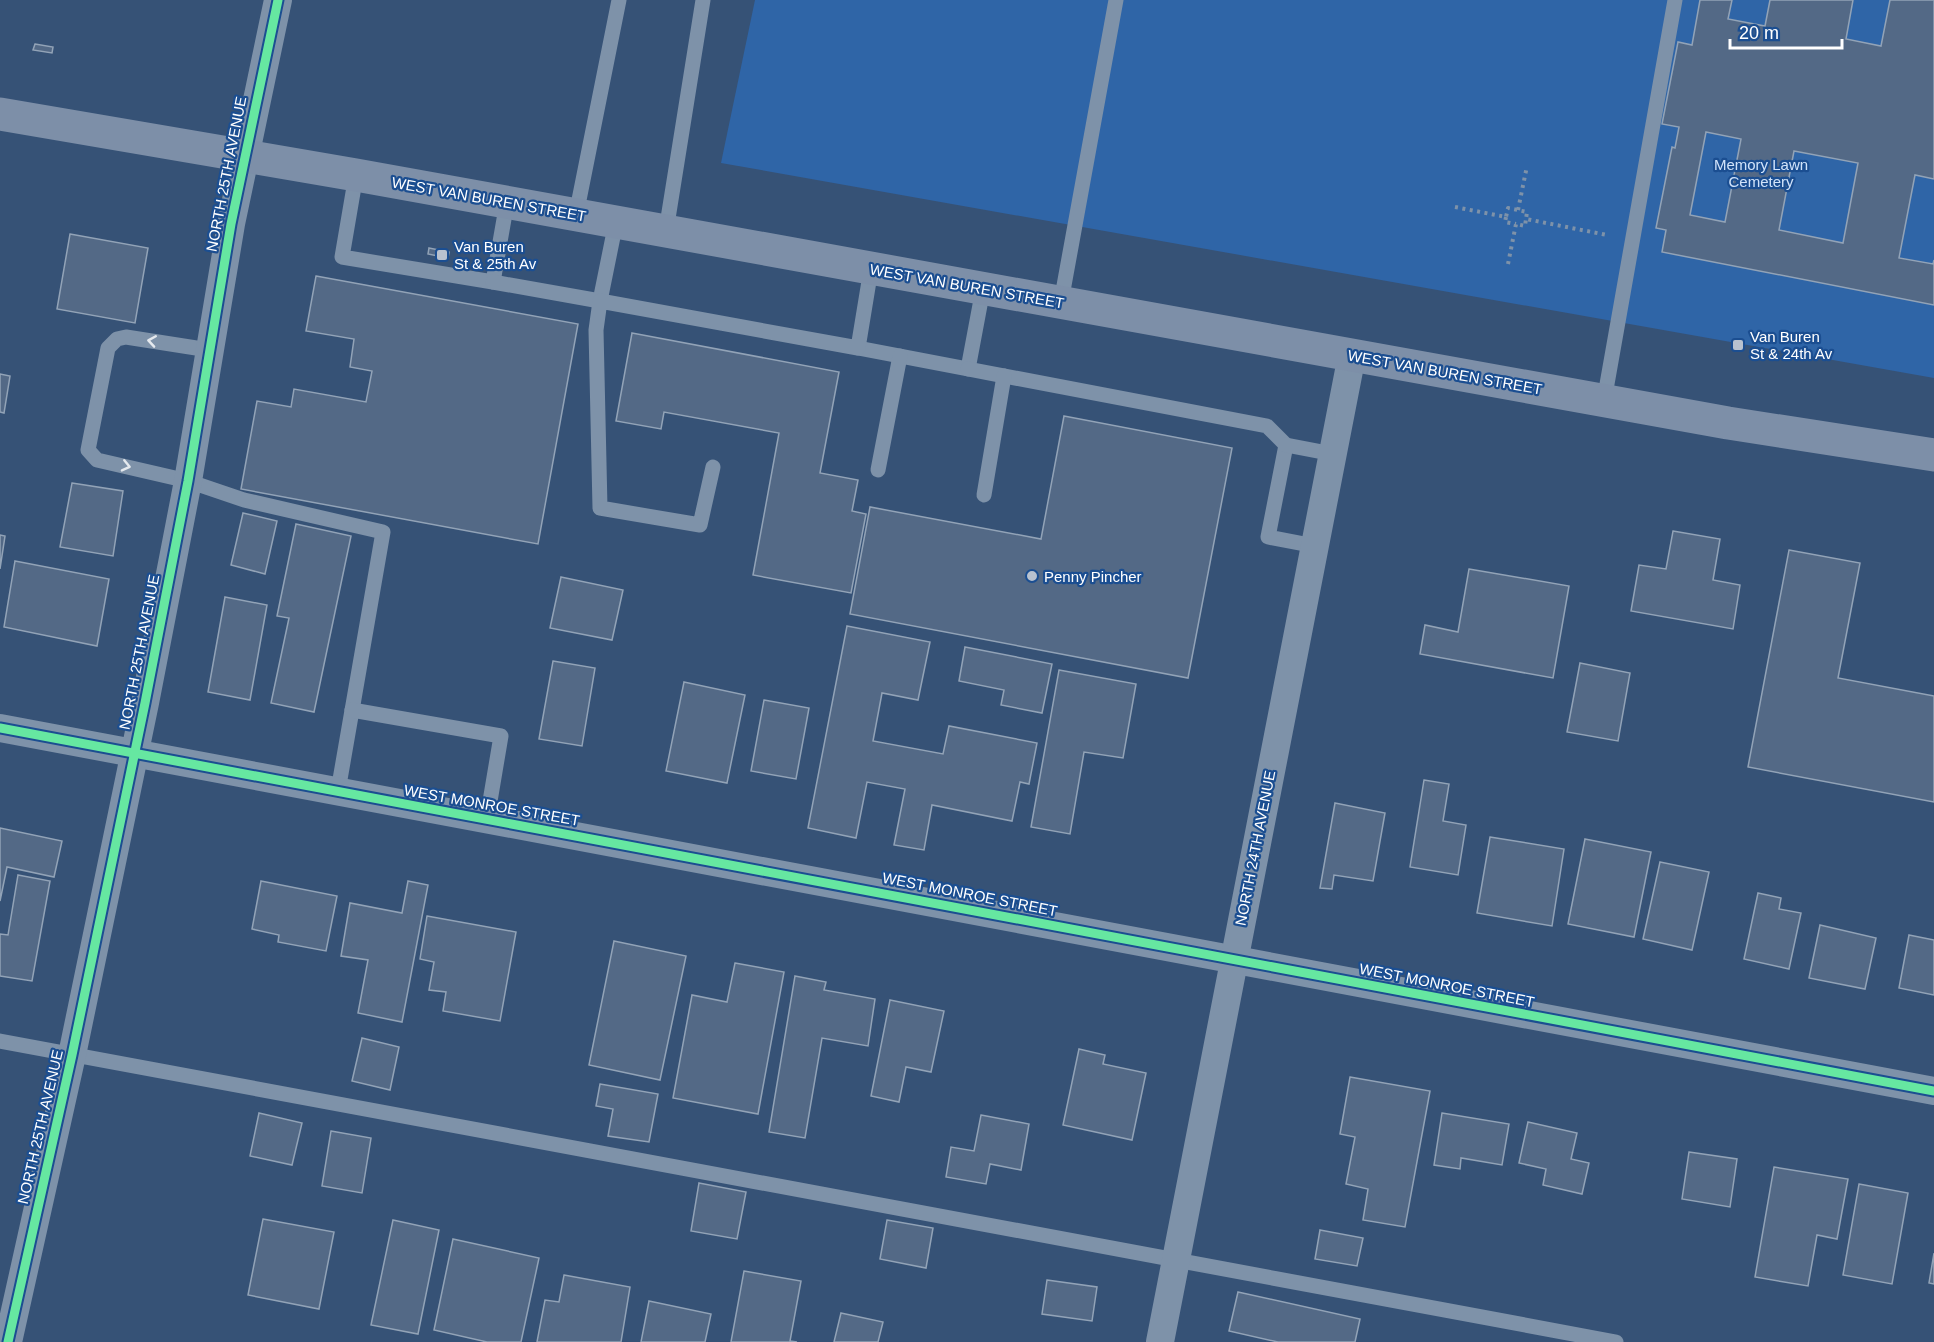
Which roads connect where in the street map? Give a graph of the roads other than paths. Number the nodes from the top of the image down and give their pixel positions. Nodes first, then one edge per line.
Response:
1 (278, 0) edge
2 (620, 0) edge
3 (704, 0) edge
4 (1116, 0) edge
5 (1675, 0) edge
6 (0, 114) edge
7 (245, 155) junction
8 (356, 175) junction
9 (507, 202) junction
10 (576, 215) junction
11 (616, 222) junction
12 (666, 231) junction
13 (871, 269) junction
14 (493, 282) junction
15 (983, 289) junction
16 (600, 301) junction
17 (1061, 302) junction
18 (858, 348) junction
19 (209, 350) junction
20 (1352, 355) junction
21 (900, 356) junction
22 (968, 369) junction
23 (1004, 376) junction
24 (1604, 401) junction
25 (1286, 445) junction
26 (1333, 454) junction
27 (1934, 455) edge
28 (713, 466) dead end
29 (878, 470) dead end
30 (188, 481) junction
31 (984, 495) dead end
32 (1315, 546) junction
33 (352, 710) junction
34 (0, 729) edge
35 (134, 754) junction
36 (338, 791) junction
37 (487, 819) junction
38 (1233, 960) junction
39 (0, 1041) edge
40 (72, 1055) junction
41 (1934, 1091) edge
42 (1176, 1261) junction
43 (8, 1342) edge
44 (1160, 1342) edge
45 (1616, 1342) edge

1 - 7 street, NORTH 25TH AVENUE
2 - 10 lane
3 - 12 lane
4 - 17 lane
5 - 24 lane
6 - 7 main road, WEST VAN BUREN STREET
7 - 8 main road, WEST VAN BUREN STREET
7 - 19 street, NORTH 25TH AVENUE
8 - 9 main road, WEST VAN BUREN STREET
8 - 14 lane
9 - 10 main road, WEST VAN BUREN STREET
9 - 14 lane
10 - 11 main road, WEST VAN BUREN STREET
11 - 12 main road, WEST VAN BUREN STREET
11 - 16 lane
12 - 13 main road, WEST VAN BUREN STREET
13 - 15 main road, WEST VAN BUREN STREET
13 - 18 lane
14 - 16 lane
15 - 17 main road, WEST VAN BUREN STREET
15 - 22 lane
16 - 18 lane
16 - 28 lane
17 - 20 main road, WEST VAN BUREN STREET
18 - 21 lane
19 - 30 street, NORTH 25TH AVENUE
19 -> 30 lane
20 - 24 main road, WEST VAN BUREN STREET
20 - 26 street, NORTH 24TH AVENUE
21 - 22 lane
21 - 29 lane
22 - 23 lane
23 - 25 lane
23 - 31 lane
24 - 27 main road, WEST VAN BUREN STREET
25 - 26 lane
25 - 32 lane
26 - 32 street, NORTH 24TH AVENUE
30 - 33 lane
30 - 35 street, NORTH 25TH AVENUE
32 - 38 street, NORTH 24TH AVENUE
33 - 36 lane
33 - 37 lane
34 - 35 street, WEST MONROE STREET
35 - 36 street, WEST MONROE STREET
35 - 40 street, NORTH 25TH AVENUE
36 - 37 street, WEST MONROE STREET
37 - 38 street, WEST MONROE STREET
38 - 41 street, WEST MONROE STREET
38 - 42 street, NORTH 24TH AVENUE
39 - 40 lane
40 - 42 lane
40 - 43 street, NORTH 25TH AVENUE
42 - 44 street, NORTH 24TH AVENUE
42 - 45 lane

